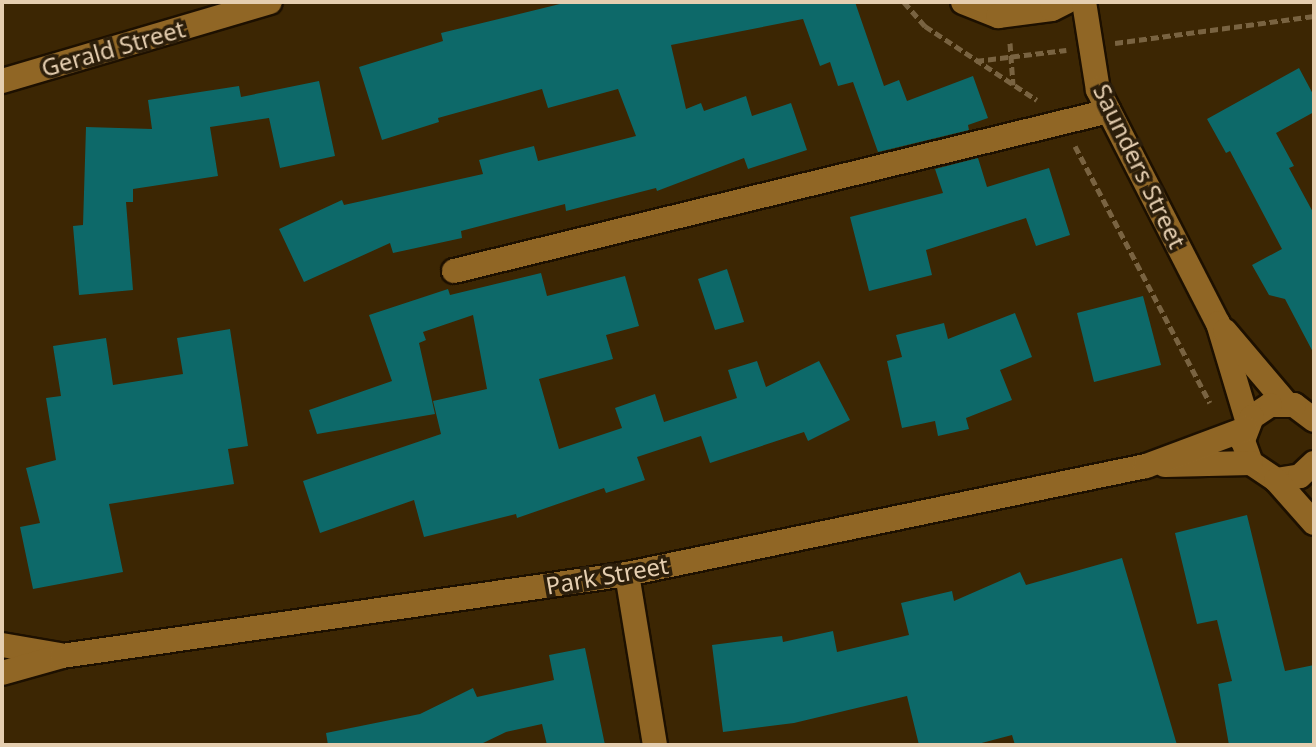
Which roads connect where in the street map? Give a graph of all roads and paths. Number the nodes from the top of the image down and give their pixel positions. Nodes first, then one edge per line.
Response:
1 (270, 2) edge
2 (904, 2) edge
3 (964, 2) edge
4 (1066, 2) edge
5 (1084, 2) edge
6 (1314, 16) edge
7 (1091, 46) junction
8 (975, 61) junction
9 (2, 81) edge
10 (1109, 111) junction
11 (1063, 122) junction
12 (454, 271) dead end
13 (1218, 323) junction
14 (1304, 410) edge
15 (1247, 426) junction
16 (1209, 442) junction
17 (1251, 463) junction
18 (1314, 463) edge
19 (1146, 466) junction
20 (1276, 480) junction
21 (1314, 523) edge
22 (627, 574) junction
23 (2, 645) edge
24 (62, 656) junction
25 (2, 673) edge
26 (655, 745) edge

1 - 9 street, Gerald Street
2 - 8 path
3 - 4 street
5 - 7 street, Saunders Street
6 - 7 path
7 - 8 path
7 - 10 street, Saunders Street
8 - 11 path
10 - 11 street
10 - 13 street, Saunders Street
11 - 12 street
11 - 16 path
13 - 14 street, Saunders Street
13 - 15 street, Saunders Street
14 - 15 street, Park Street
15 - 16 street, Park Street
15 - 17 street, Saunders Street
16 - 19 street, Park Street
17 - 19 street, Park Street
17 - 20 street
18 - 20 street
19 - 22 street, Park Street
20 - 21 street
22 - 24 street, Park Street
22 - 26 street
23 - 24 street, Park Street
24 - 25 street, Park Street

